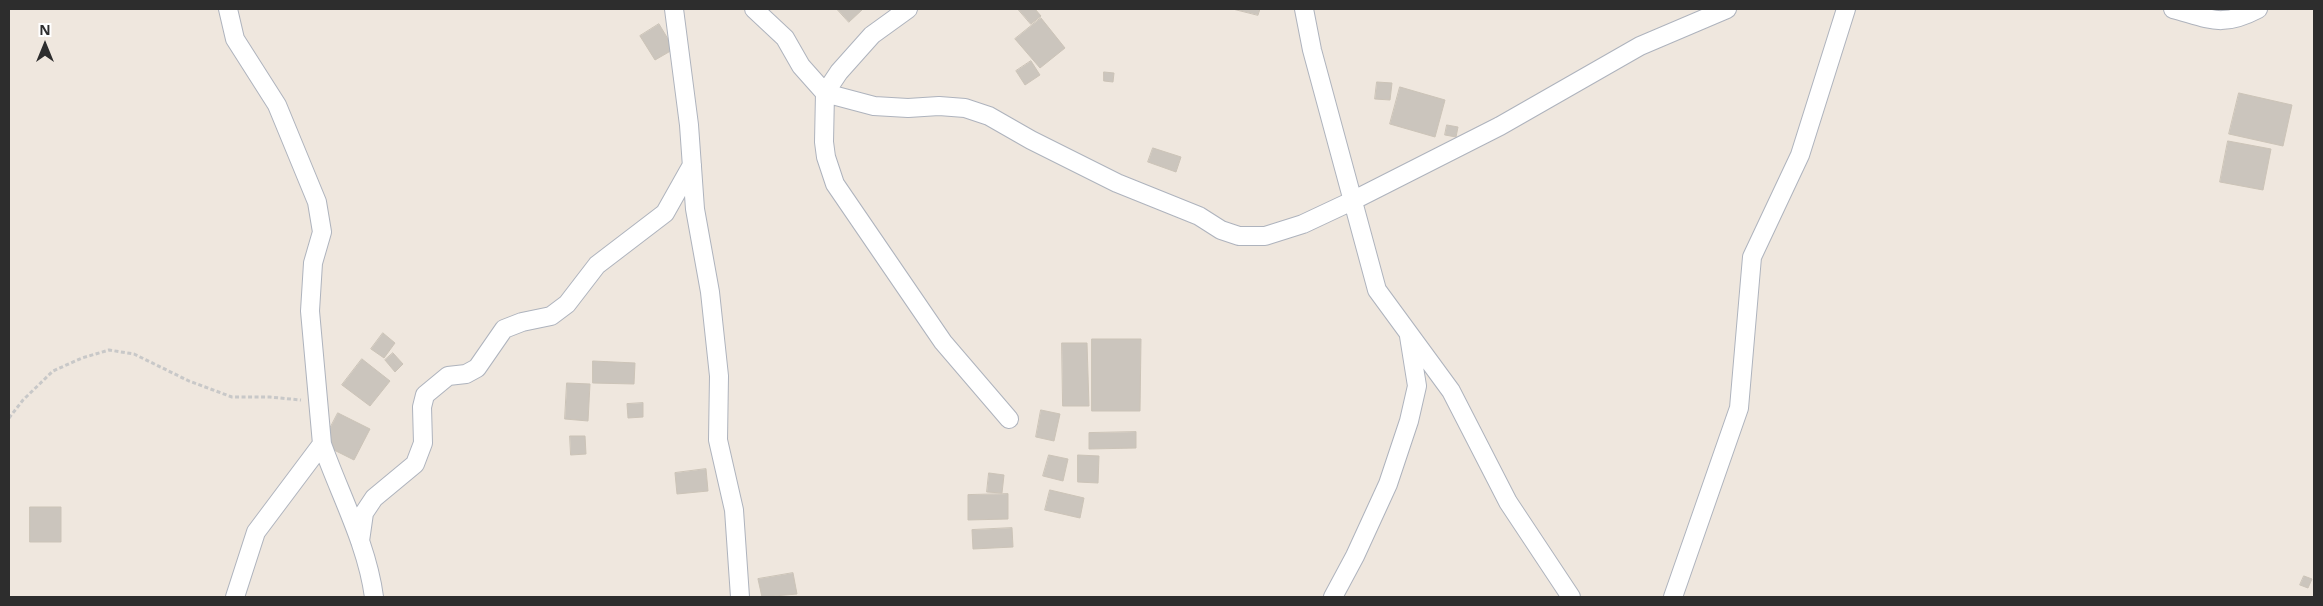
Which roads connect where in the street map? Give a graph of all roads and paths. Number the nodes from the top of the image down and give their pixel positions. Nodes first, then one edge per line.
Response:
1 (228, 9) edge
2 (674, 9) edge
3 (754, 9) edge
4 (908, 9) edge
5 (1304, 9) edge
6 (1727, 9) edge
7 (1846, 9) edge
8 (2173, 9) edge
9 (2258, 9) edge
10 (825, 93) junction
11 (692, 165) junction
12 (1352, 200) junction
13 (1408, 333) junction
14 (319, 402) junction
15 (9, 418) edge
16 (1009, 420) dead end
17 (322, 444) junction
18 (360, 541) junction
19 (235, 597) edge
20 (374, 597) edge
21 (740, 597) edge
22 (1333, 597) edge
23 (1571, 597) edge
24 (1673, 597) edge

1 - 14 street
2 - 11 street
3 - 10 street
4 - 10 street
5 - 12 street
6 - 12 street
7 - 24 street
8 - 9 street
10 - 12 street
10 - 16 street
11 - 18 street
11 - 21 street
12 - 13 street
13 - 22 street
13 - 23 street
14 - 15 path
14 - 17 street
17 - 18 street
17 - 19 street
18 - 20 street

